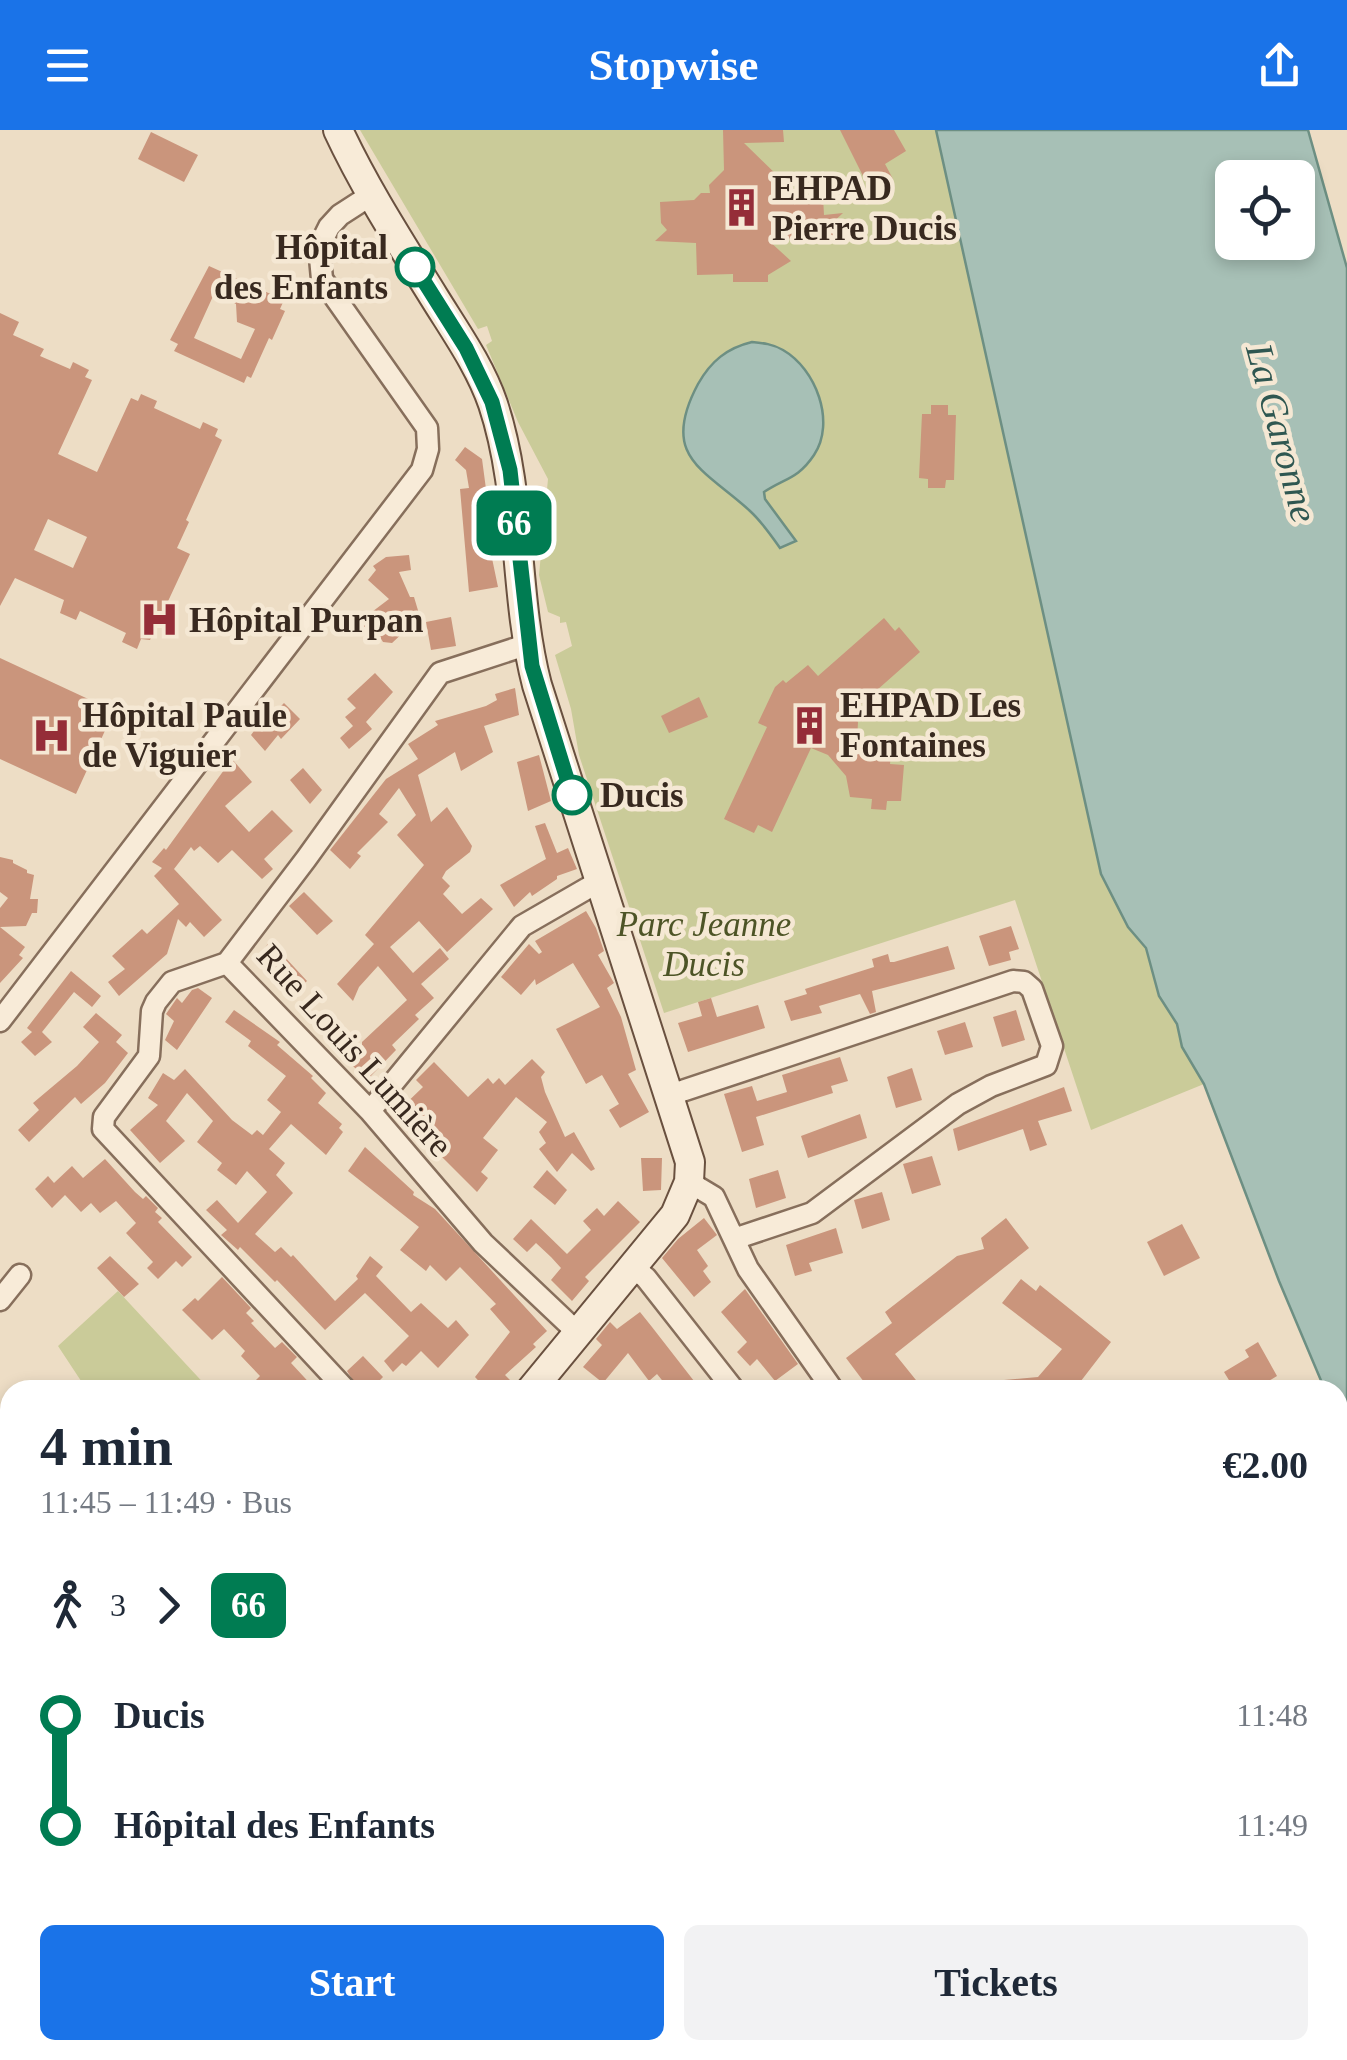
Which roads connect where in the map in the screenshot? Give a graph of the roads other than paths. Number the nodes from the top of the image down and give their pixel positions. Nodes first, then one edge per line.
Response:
1 (338, 130) edge
2 (372, 196) junction
3 (529, 644) junction
4 (600, 881) junction
5 (227, 963) junction
6 (0, 1020) edge
7 (670, 1094) junction
8 (370, 1111) junction
9 (689, 1182) junction
10 (734, 1239) junction
11 (633, 1267) junction
12 (20, 1274) dead end
13 (0, 1300) edge
14 (578, 1333) junction
15 (337, 1380) edge
16 (538, 1380) edge
17 (726, 1380) edge
18 (826, 1380) edge

1 - 2 street
2 - 3 street
2 - 6 street
3 - 4 street
3 - 5 street, Rue Louis Lumière
4 - 7 street
4 - 8 street
5 - 8 street, Rue Louis Lumière
5 - 15 street
7 - 9 street
7 - 10 street
8 - 14 street, Rue Louis Lumière
9 - 10 street
9 - 11 street
10 - 18 street
11 - 14 street
11 - 17 street
12 - 13 street
14 - 16 street

